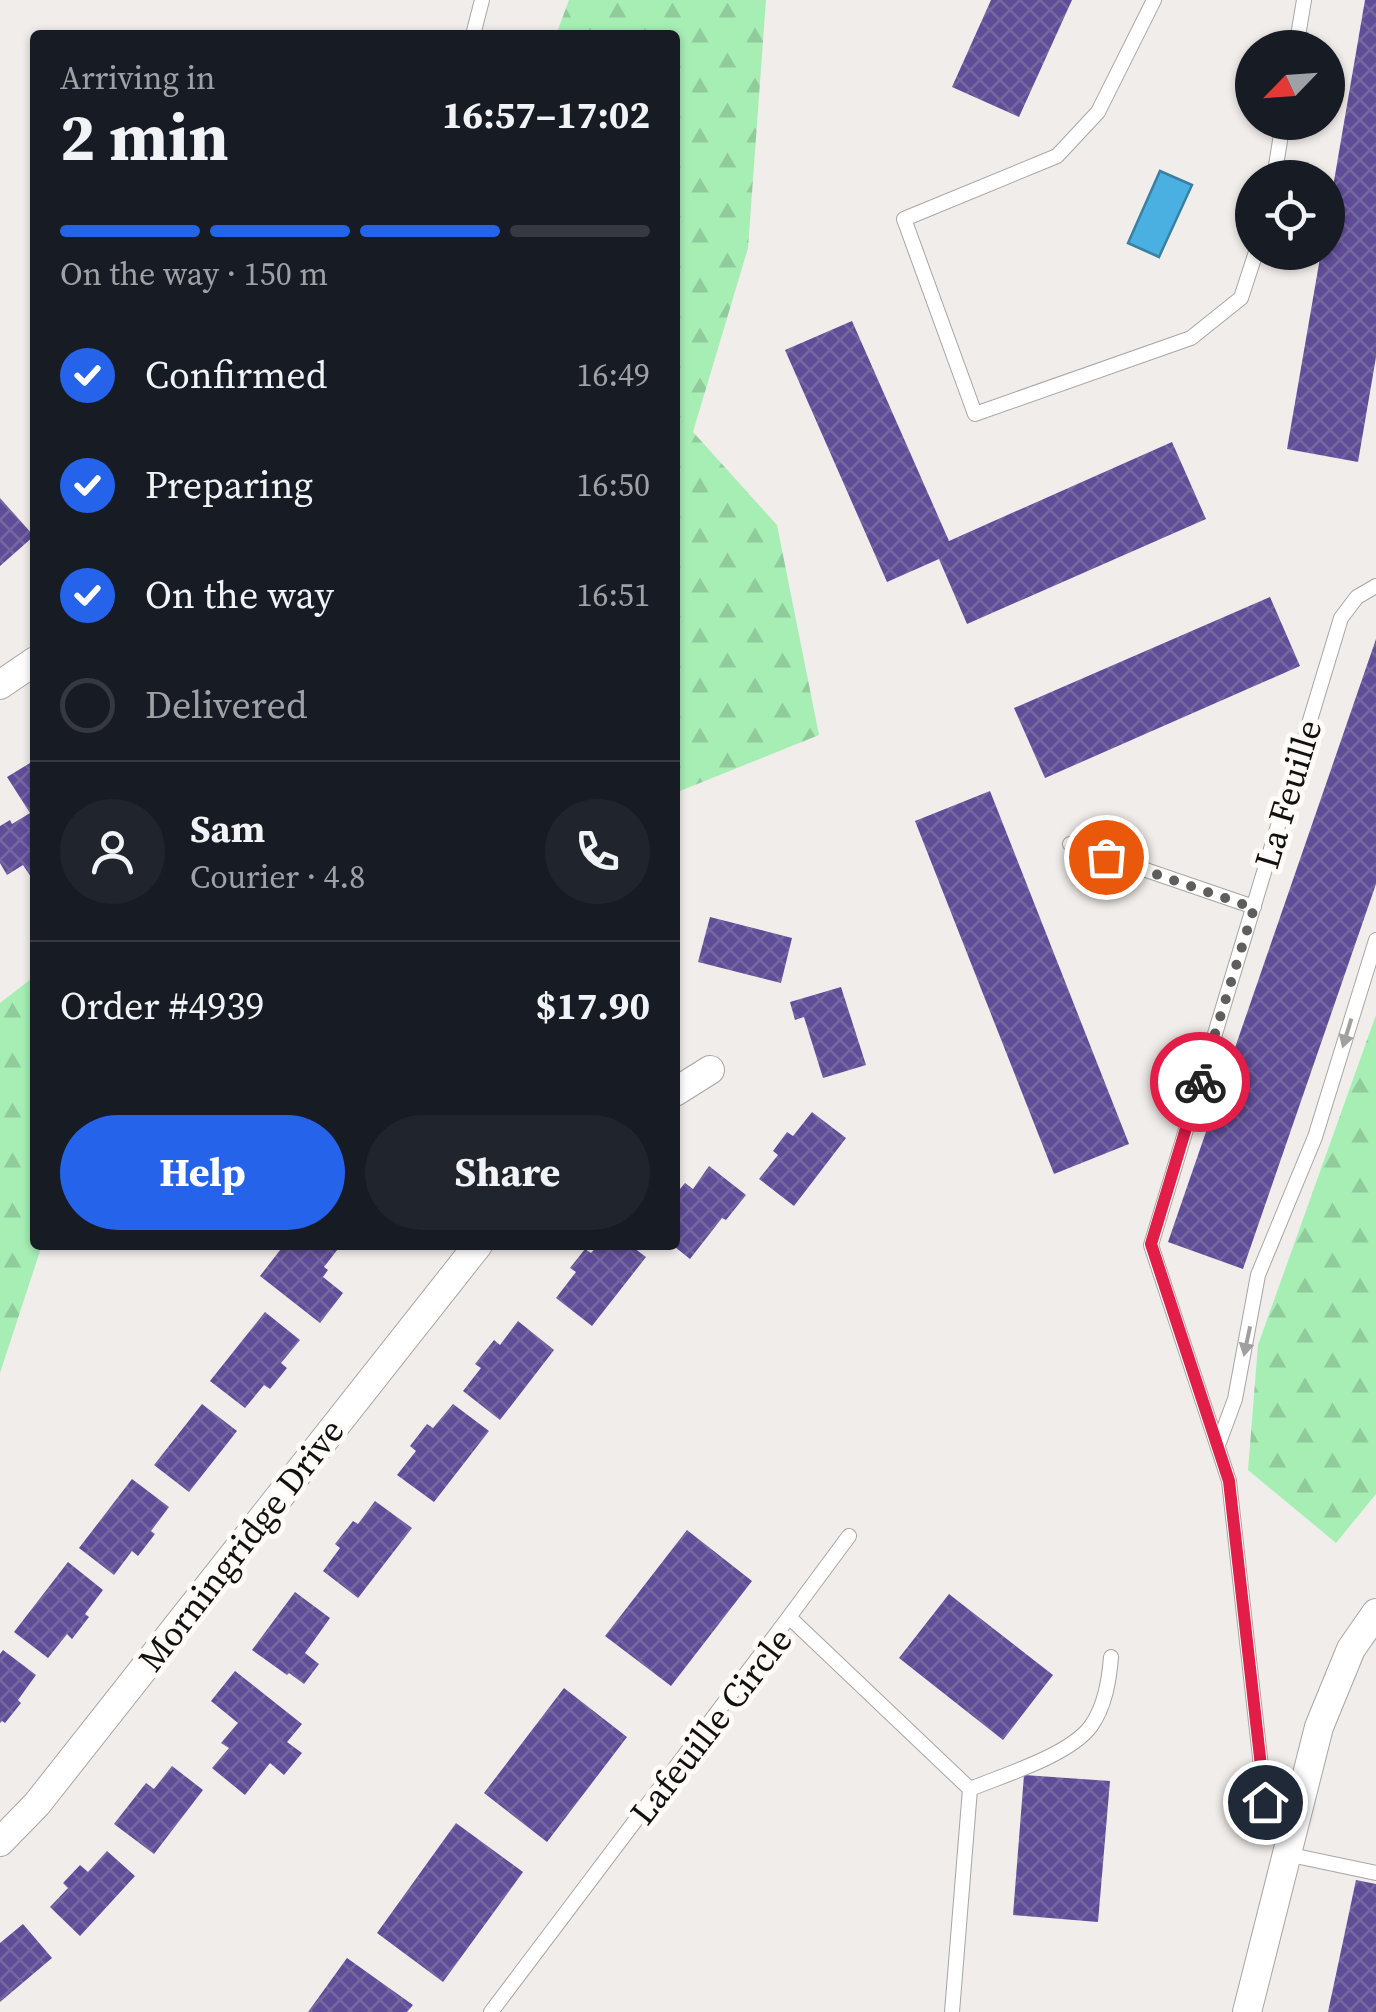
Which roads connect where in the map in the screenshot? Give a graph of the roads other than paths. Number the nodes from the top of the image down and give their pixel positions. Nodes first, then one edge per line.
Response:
1 (482, 0) edge
2 (1154, 0) edge
3 (1304, 0) edge
4 (474, 30) edge
5 (1299, 30) edge
6 (1250, 270) edge
7 (1376, 586) edge
8 (30, 664) edge
9 (0, 685) edge
10 (1070, 844) dead end
11 (1254, 908) junction
12 (1376, 940) edge
13 (710, 1070) dead end
14 (680, 1089) edge
15 (474, 1250) edge
16 (1218, 1445) junction
17 (849, 1536) dead end
18 (1376, 1613) edge
19 (789, 1617) junction
20 (1111, 1657) dead end
21 (970, 1789) junction
22 (0, 1842) edge
23 (1289, 1844) junction
24 (1376, 1873) edge
25 (491, 2012) edge
26 (952, 2012) edge
27 (1247, 2012) edge

1 - 4 lane
2 - 6 lane
3 - 5 lane
7 - 11 lane, La Feuille
8 - 9 street
10 - 11 lane
11 - 16 lane, La Feuille
12 -> 16 lane
13 - 14 street
15 - 22 street, Morningridge Drive
16 - 23 lane, La Feuille
17 - 19 lane
18 - 23 street
19 - 21 lane, Lafeuille Circle
19 - 25 lane, Lafeuille Circle
20 - 21 lane
21 - 26 lane
23 - 24 lane
23 - 27 street

